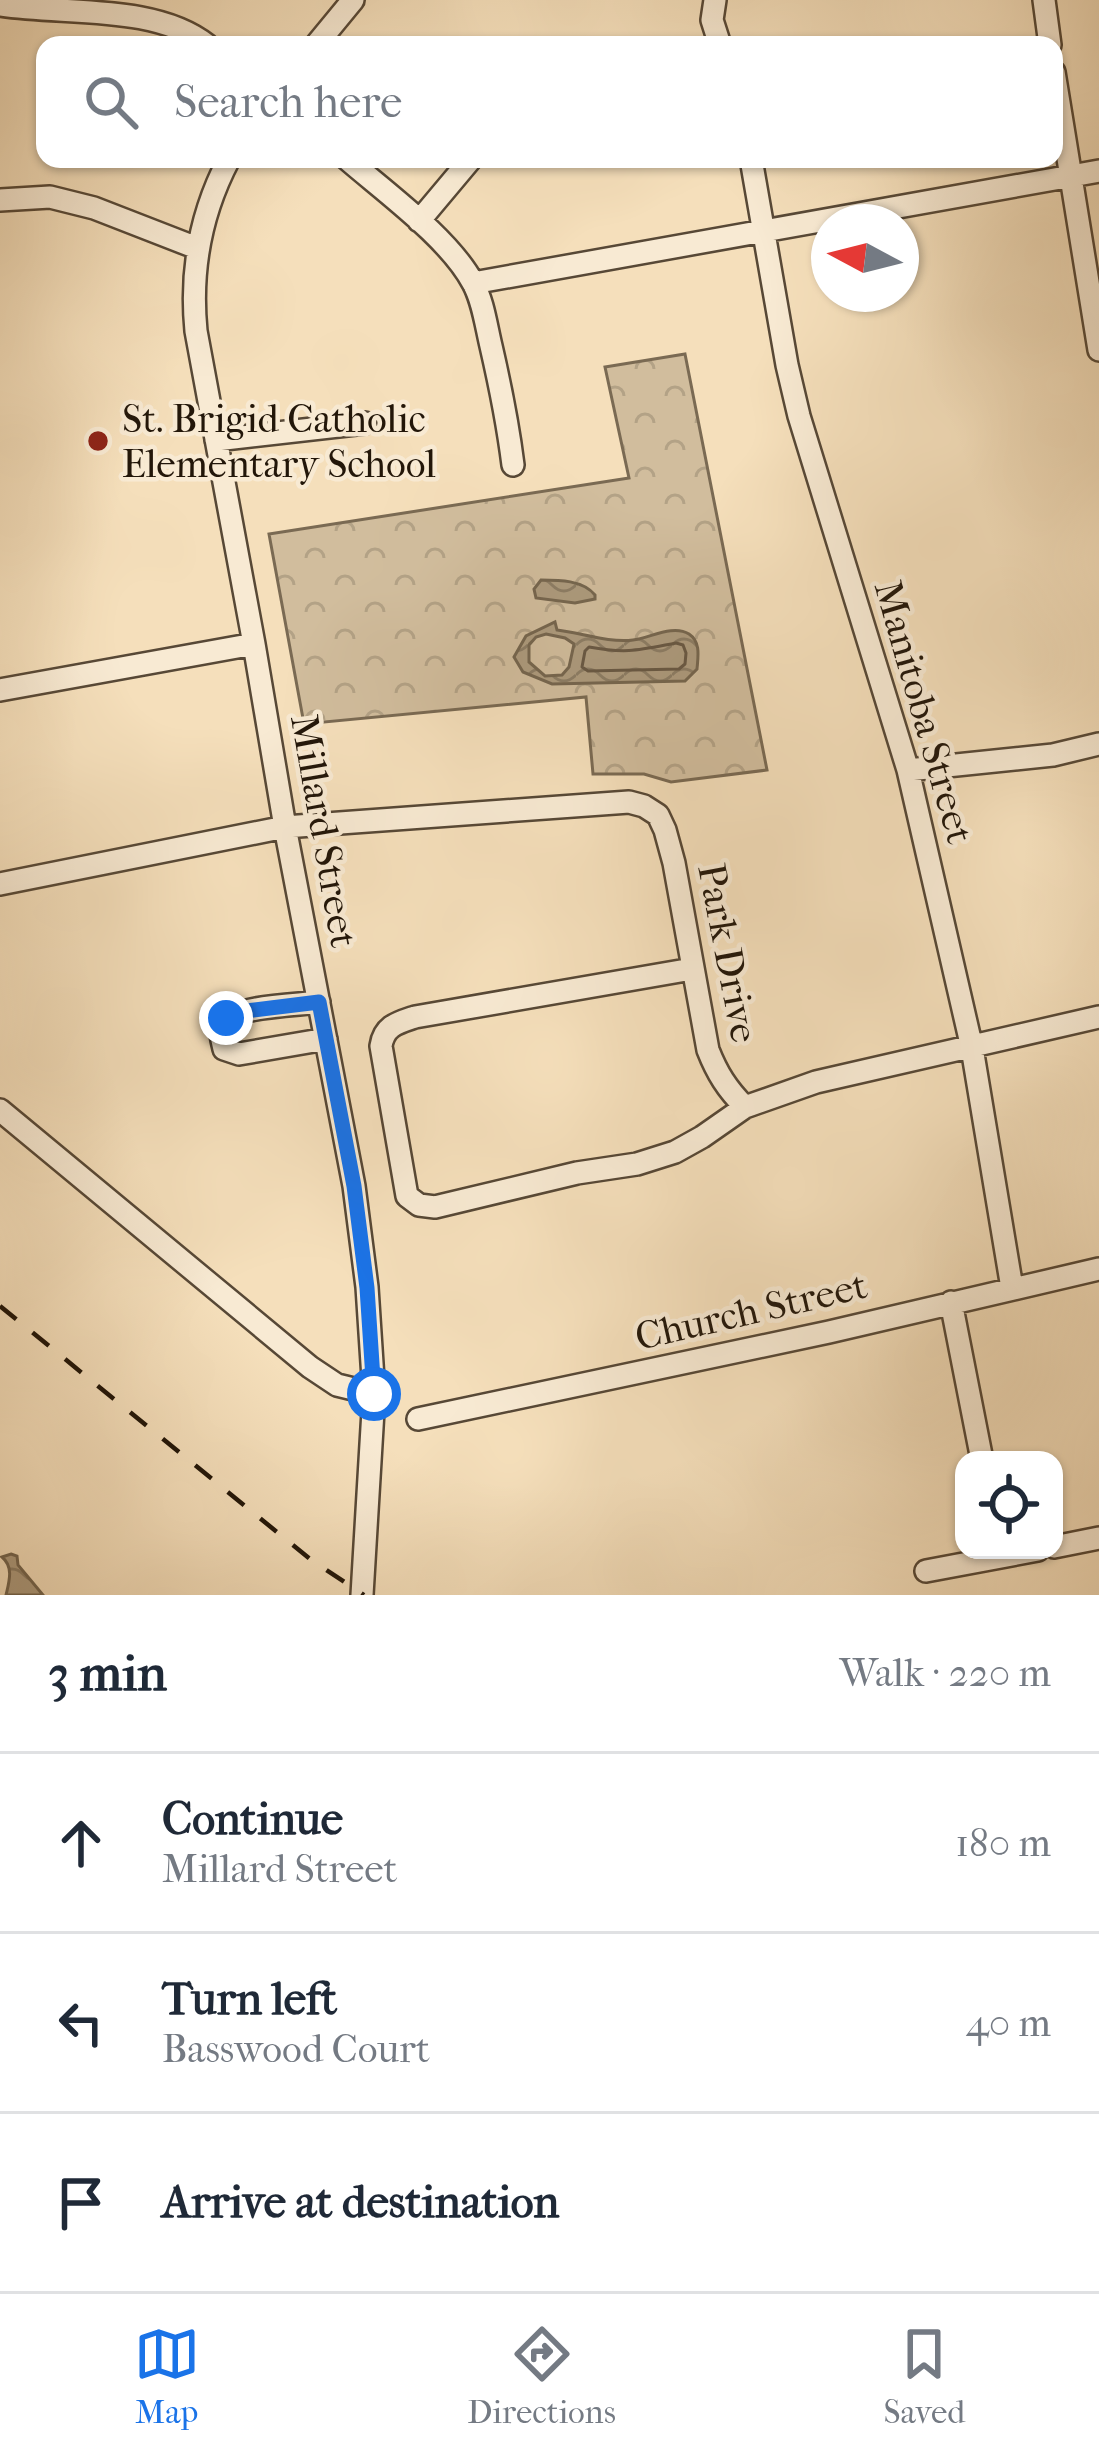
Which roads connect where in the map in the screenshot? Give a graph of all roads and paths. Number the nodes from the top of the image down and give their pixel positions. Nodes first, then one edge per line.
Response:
1 (353, 0) edge
2 (715, 0) edge
3 (1044, 0) edge
4 (0, 5) edge
5 (194, 36) edge
6 (323, 36) edge
7 (717, 36) edge
8 (1049, 36) edge
9 (1063, 127) edge
10 (225, 168) edge
11 (357, 168) edge
12 (463, 168) edge
13 (753, 168) edge
14 (1099, 171) edge
15 (1071, 176) junction
16 (0, 200) edge
17 (419, 221) junction
18 (764, 231) junction
19 (197, 248) junction
20 (473, 284) junction
21 (1099, 350) edge
22 (365, 423) dead end
23 (216, 440) junction
24 (513, 465) dead end
25 (254, 644) junction
26 (0, 690) edge
27 (1099, 744) edge
28 (908, 770) junction
29 (284, 827) junction
30 (0, 884) edge
31 (692, 969) junction
32 (319, 1002) junction
33 (1099, 1017) edge
34 (326, 1039) junction
35 (972, 1048) junction
36 (745, 1107) junction
37 (0, 1110) edge
38 (1099, 1269) edge
39 (1012, 1288) junction
40 (951, 1302) junction
41 (374, 1394) junction
42 (418, 1419) dead end
43 (980, 1451) edge
44 (1099, 1538) edge
45 (1063, 1545) edge
46 (976, 1559) edge
47 (926, 1571) dead end
48 (362, 1595) edge

1 - 6 street
2 - 7 street
3 - 8 street
4 - 5 street
9 - 15 street
10 - 19 street, Millard Street
11 - 17 street
12 - 17 street
13 - 18 street, Manitoba Street
14 - 15 street
15 - 18 street
15 - 21 street
16 - 19 street
17 - 20 street
18 - 20 street
18 - 28 street, Manitoba Street
19 - 23 street, Millard Street
20 - 24 street
22 - 23 street
23 - 25 street, Millard Street
25 - 26 street
25 - 29 street, Millard Street
27 - 28 street
28 - 35 street, Manitoba Street
29 - 30 street
29 - 31 street, Park Drive
29 - 32 street, Millard Street
31 - 36 street, Park Drive
31 - 36 street
32 - 34 street, Millard Street
32 - 34 street
33 - 35 street, Park Drive
34 - 41 street, Millard Street
35 - 36 street, Park Drive
35 - 39 street, Manitoba Street
37 - 41 street
38 - 39 street, Church Street
39 - 40 street, Church Street
40 - 42 street, Church Street
40 - 43 street
41 - 48 street, Millard Street
44 - 45 street
46 - 47 street

